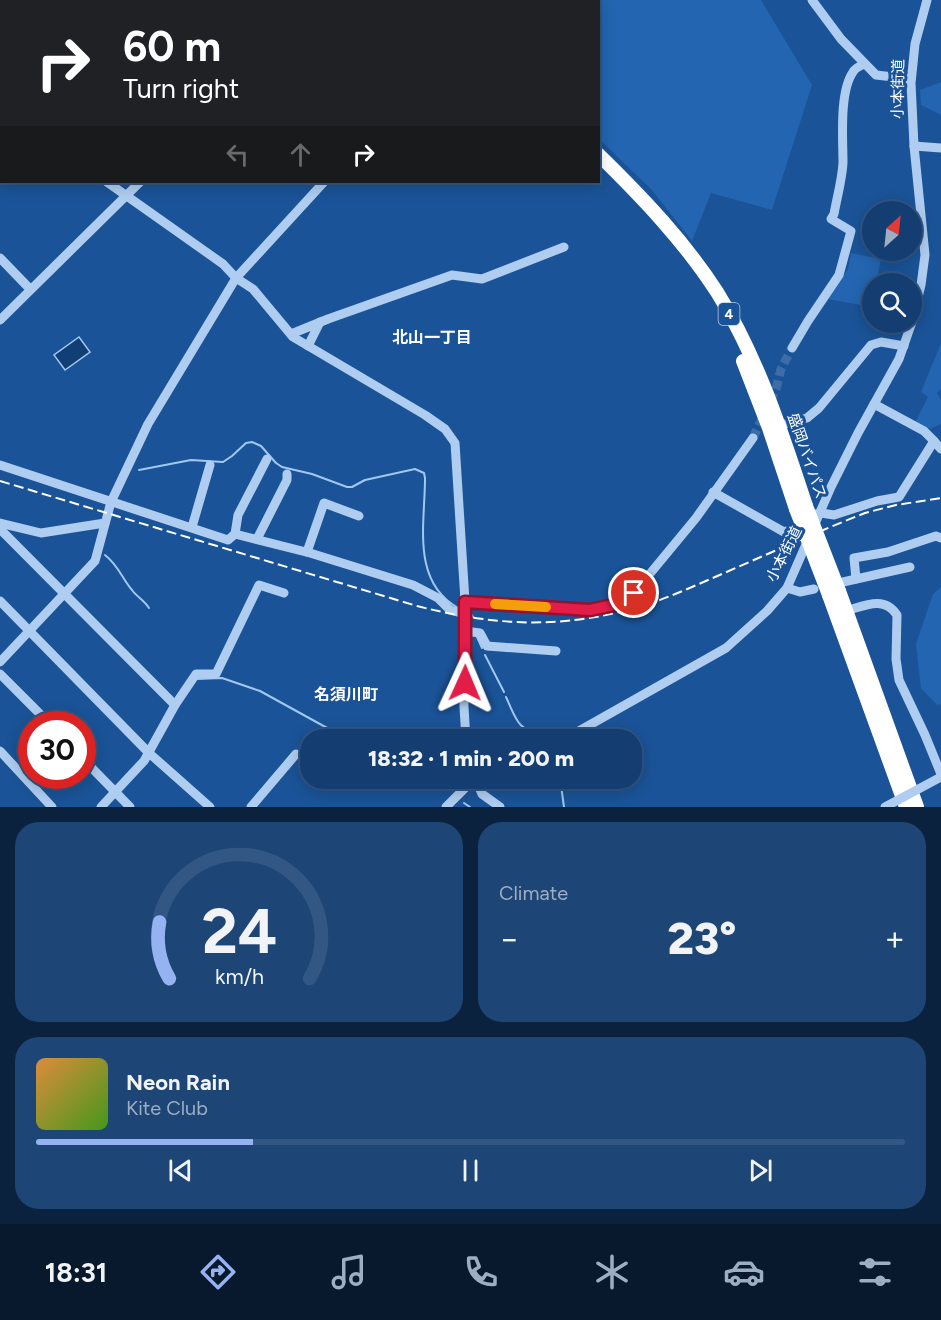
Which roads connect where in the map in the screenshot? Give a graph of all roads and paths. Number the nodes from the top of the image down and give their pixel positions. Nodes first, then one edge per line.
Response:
1 (812, 0) edge
2 (927, 0) edge
3 (864, 64) junction
4 (911, 79) junction
5 (914, 146) junction
6 (941, 148) edge
7 (600, 156) edge
8 (600, 168) edge
9 (109, 183) edge
10 (139, 183) edge
11 (323, 183) edge
12 (127, 195) junction
13 (564, 247) dead end
14 (0, 258) edge
15 (237, 278) junction
16 (922, 278) edge
17 (30, 289) junction
18 (0, 320) edge
19 (320, 322) junction
20 (908, 333) edge
21 (291, 334) junction
22 (308, 346) junction
23 (904, 346) junction
24 (792, 348) tunnel mouth
25 (874, 404) junction
26 (774, 427) junction
27 (753, 438) tunnel mouth
28 (938, 445) edge
29 (267, 459) dead end
30 (0, 465) edge
31 (210, 465) dead end
32 (287, 474) dead end
33 (713, 492) junction
34 (111, 502) junction
35 (821, 513) junction
36 (359, 516) dead end
37 (0, 523) edge
38 (105, 523) junction
39 (192, 527) junction
40 (0, 529) edge
41 (235, 534) junction
42 (941, 538) edge
43 (257, 539) junction
44 (307, 552) junction
45 (910, 567) dead end
46 (856, 579) junction
47 (787, 588) junction
48 (814, 589) dead end
49 (837, 590) junction
50 (284, 593) dead end
51 (64, 594) junction
52 (0, 601) edge
53 (465, 602) junction
54 (846, 611) junction
55 (465, 614) junction
56 (28, 630) junction
57 (465, 631) junction
58 (556, 651) dead end
59 (0, 662) edge
60 (0, 674) edge
61 (175, 705) junction
62 (37, 711) edge
63 (466, 729) edge
64 (582, 729) edge
65 (0, 752) edge
66 (149, 753) junction
67 (296, 754) dead end
68 (96, 772) edge
69 (941, 775) edge
70 (465, 789) edge
71 (480, 789) edge
72 (115, 791) junction
73 (52, 807) edge
74 (101, 807) edge
75 (130, 807) edge
76 (210, 807) edge
77 (251, 807) edge
78 (446, 807) edge
79 (500, 807) edge
80 (885, 807) edge
81 (906, 807) edge
82 (917, 807) edge

1 - 3 street
2 - 4 street, 小本街道
3 - 4 street
3 - 24 street
4 - 5 street, 小本街道
5 - 6 street
5 - 16 street, 小本街道
7 - 26 highway, 盛岡バイパス / 4
8 - 26 highway, 盛岡バイパス / 4
9 - 12 street
10 - 12 street
11 - 15 street
12 - 15 street
12 - 17 street
13 - 19 street
14 - 17 street
15 - 21 street
15 - 34 street
17 - 18 street
19 - 21 street
19 - 22 street
20 - 23 street, 小本街道
21 - 22 street
22 - 53 street
23 - 25 street, 小本街道
23 - 26 street
25 - 28 street
25 - 35 street, 小本街道
26 - 49 highway, 盛岡バイパス / 4, bridge
27 - 33 street
28 - 35 street
29 - 41 street
30 - 34 street
31 - 39 street
32 - 43 street
33 - 35 street
33 - 53 street
34 - 38 street
34 - 39 street
35 - 47 street, 小本街道
36 - 44 street
37 - 38 street
38 - 51 street
39 - 41 street
40 - 51 street
41 - 43 street
42 - 46 street
43 - 44 street
44 - 55 street
45 - 46 street
46 - 49 street
47 - 48 street
47 - 64 street, 小本街道
49 - 54 highway, 盛岡バイパス / 4
49 - 81 highway, 盛岡バイパス / 4
50 - 61 street
51 - 56 street
51 - 61 street
52 - 56 street
53 - 55 street
54 - 69 street
54 - 82 highway, 盛岡バイパス / 4
55 - 57 street
56 - 59 street
56 - 66 street
57 - 58 street
57 - 63 street
60 - 62 street
61 - 66 street
65 - 73 street
66 - 72 street
66 - 76 street
67 - 77 street
68 - 72 street
69 - 80 street, bridge
70 - 78 street
71 - 79 street
72 - 74 street
72 - 75 street

